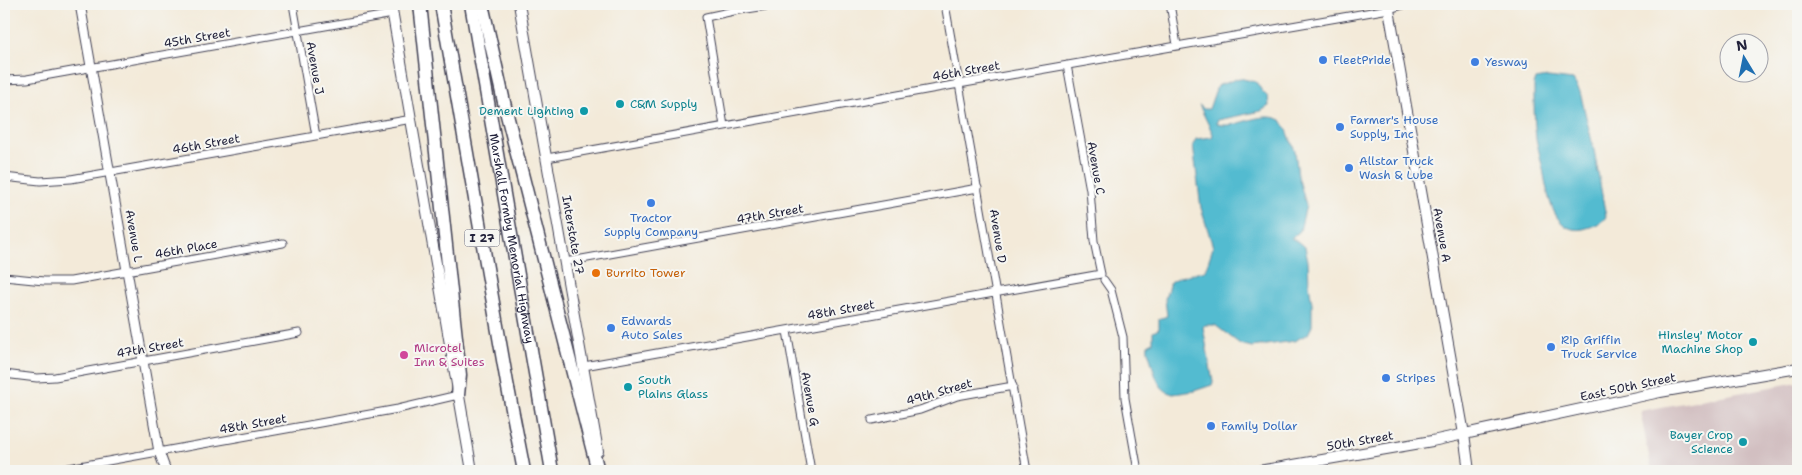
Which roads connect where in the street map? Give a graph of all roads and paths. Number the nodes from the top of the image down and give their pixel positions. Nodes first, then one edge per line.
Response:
1 (80, 4) edge
2 (293, 4) edge
3 (392, 4) edge
4 (420, 4) edge
5 (441, 4) edge
6 (471, 4) edge
7 (482, 4) edge
8 (519, 4) edge
9 (778, 4) edge
10 (945, 4) edge
11 (1170, 4) edge
12 (1407, 4) edge
13 (1389, 6) edge
14 (393, 14) junction
15 (298, 31) junction
16 (1177, 45) junction
17 (1067, 65) junction
18 (91, 68) junction
19 (4, 80) edge
20 (959, 84) junction
21 (412, 119) junction
22 (724, 126) junction
23 (316, 136) junction
24 (547, 158) junction
25 (110, 172) junction
26 (4, 178) edge
27 (978, 188) junction
28 (283, 243) dead end
29 (565, 262) junction
30 (127, 271) junction
31 (4, 277) edge
32 (1103, 277) junction
33 (996, 294) junction
34 (787, 330) junction
35 (299, 333) dead end
36 (143, 361) junction
37 (584, 366) junction
38 (1798, 368) edge
39 (4, 374) edge
40 (1013, 386) junction
41 (458, 395) junction
42 (872, 420) dead end
43 (1464, 434) junction
44 (159, 452) junction
45 (524, 470) edge
46 (52, 471) edge
47 (166, 471) edge
48 (472, 471) edge
49 (552, 471) edge
50 (598, 471) edge
51 (602, 471) edge
52 (811, 471) edge
53 (1027, 471) edge
54 (1138, 471) edge
55 (1259, 471) edge
56 (1469, 471) edge

1 - 18 street, Avenue L
2 - 15 street, Avenue J
3 - 14 main road
4 - 41 highway
5 - 45 highway, I 27
6 - 49 highway, Marshall Formby Memorial Highway / I 27
7 - 50 highway
8 - 24 main road, Interstate 27
9 - 22 street
10 - 20 street, Avenue D
11 - 16 street
12 - 13 street, 46th Street
13 - 16 street, 46th Street
13 - 43 main road, Avenue A
14 - 15 street, 45th Street
14 - 21 main road
15 - 18 street, 45th Street
15 - 23 street, Avenue J
16 - 17 street, 46th Street
17 - 20 street, 46th Street
17 - 32 street, Avenue C
18 - 19 street, 45th Street
18 - 25 street, Avenue L
20 - 22 street, 46th Street
20 - 27 street, Avenue D
21 - 23 street, 46th Street
21 - 41 main road
22 - 24 street, 46th Street
23 - 25 street, 46th Street
24 - 29 main road, Interstate 27
25 - 26 street, 46th Street
25 - 30 street, Avenue L
27 - 29 street, 47th Street
27 - 33 street, Avenue D
28 - 30 street, 46th Place
29 - 37 main road, Interstate 27
30 - 31 street, 46th Place
30 - 36 street, Avenue L
32 - 33 street, 48th Street
32 - 54 street, Avenue C
33 - 34 street, 48th Street
33 - 40 street, Avenue D
34 - 37 street, 48th Street
34 - 52 street, Avenue G
35 - 36 street, 47th Street
36 - 39 street, 47th Street
36 - 44 street, Avenue L
37 - 51 main road, Interstate 27
38 - 43 main road, East 50th Street
40 - 42 street, 49th Street
40 - 53 street, Avenue D
41 - 44 street, 48th Street
41 - 48 main road
43 - 55 main road, 50th Street
43 - 56 main road, Avenue A
44 - 46 street, 48th Street
44 - 47 street, Avenue L

